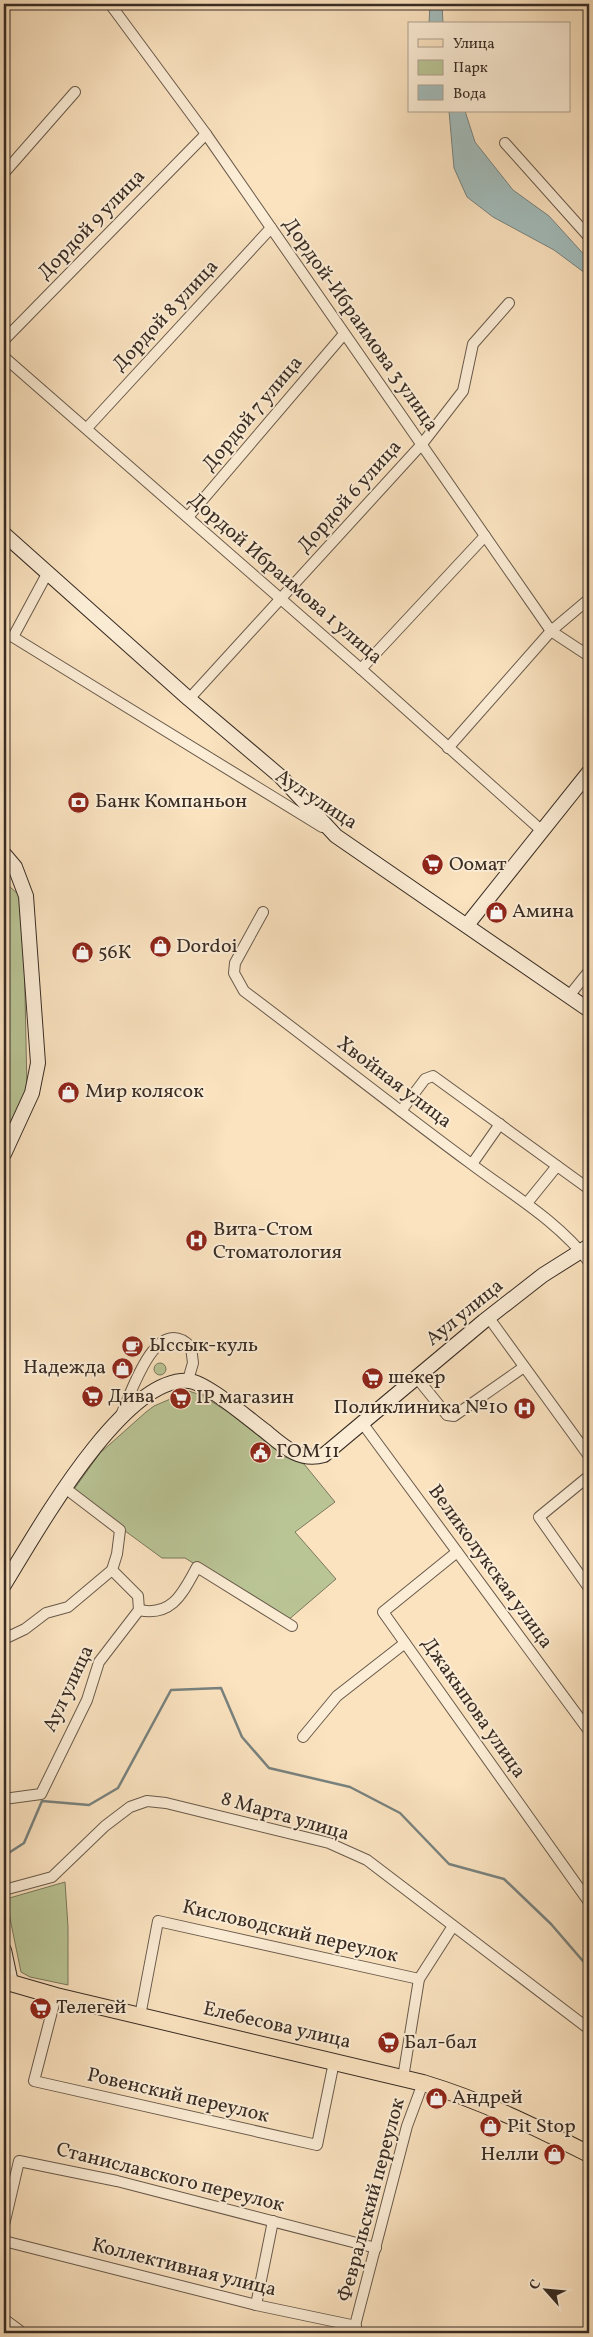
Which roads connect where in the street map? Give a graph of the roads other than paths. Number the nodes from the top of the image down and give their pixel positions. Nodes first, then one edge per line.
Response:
1 (110, 4) edge
2 (75, 92) dead end
3 (206, 134) junction
4 (505, 143) dead end
5 (4, 173) edge
6 (271, 228) junction
7 (589, 237) edge
8 (510, 303) dead end
9 (344, 334) junction
10 (4, 340) edge
11 (4, 357) edge
12 (87, 428) junction
13 (422, 444) junction
14 (188, 517) junction
15 (4, 534) edge
16 (485, 536) junction
17 (48, 572) junction
18 (281, 599) junction
19 (589, 599) edge
20 (551, 631) junction
21 (589, 656) edge
22 (361, 669) junction
23 (189, 699) junction
24 (448, 748) junction
25 (589, 772) edge
26 (541, 830) junction
27 (336, 836) junction
28 (4, 854) edge
29 (263, 912) dead end
30 (467, 925) junction
31 (589, 971) edge
32 (569, 996) junction
33 (589, 1010) edge
34 (401, 1110) junction
35 (500, 1124) junction
36 (4, 1154) edge
37 (472, 1164) junction
38 (557, 1166) junction
39 (589, 1189) edge
40 (527, 1203) junction
41 (586, 1253) edge
42 (489, 1318) junction
43 (524, 1366) junction
44 (417, 1378) junction
45 (188, 1380) junction
46 (120, 1417) junction
47 (363, 1424) junction
48 (589, 1456) edge
49 (589, 1476) edge
50 (64, 1488) junction
51 (457, 1552) junction
52 (112, 1570) junction
53 (5, 1580) edge
54 (589, 1588) edge
55 (139, 1610) junction
56 (292, 1626) dead end
57 (4, 1639) edge
58 (406, 1644) junction
59 (589, 1731) edge
60 (303, 1737) dead end
61 (4, 1799) edge
62 (4, 1890) edge
63 (589, 1902) edge
64 (454, 1926) junction
65 (4, 1950) edge
66 (419, 1979) junction
67 (8, 1982) edge
68 (56, 1996) junction
69 (140, 2016) junction
70 (589, 2029) edge
71 (334, 2062) junction
72 (403, 2078) junction
73 (423, 2083) junction
74 (589, 2154) edge
75 (273, 2221) junction
76 (4, 2225) edge
77 (4, 2241) edge
78 (376, 2248) junction
79 (256, 2305) junction
80 (4, 2319) edge
81 (18, 2330) dead end
82 (354, 2330) edge

1 - 3 street, Дордой-Ибраимова 3 улица
2 - 5 street
3 - 6 street, Дордой-Ибраимова 3 улица
3 - 10 street, Дордой 9 улица
4 - 7 street
6 - 9 street, Дордой-Ибраимова 3 улица
6 - 12 street, Дордой 8 улица
8 - 13 street, Дордой 6 улица
9 - 13 street, Дордой-Ибраимова 3 улица
9 - 14 street, Дордой 7 улица
11 - 12 street, Дордой Ибраимова 1 улица
12 - 14 street, Дордой Ибраимова 1 улица
13 - 16 street, Дордой-Ибраимова 3 улица
13 - 18 street, Дордой 6 улица
14 - 18 street, Дордой Ибраимова 1 улица
15 - 17 main road
16 - 20 street, Дордой-Ибраимова 3 улица
16 - 22 street
17 - 23 main road
17 - 27 street, Аул улица
18 - 22 street, Дордой Ибраимова 1 улица
18 - 23 street, Дордой 6 улица
19 - 20 street
20 - 21 street, Дордой-Ибраимова 3 улица
20 - 24 street
22 - 24 street, Дордой Ибраимова 1 улица
23 - 27 main road
24 - 26 street, Дордой Ибраимова 1 улица
25 - 26 main road
26 - 30 main road
27 - 30 main road, Аул улица
28 - 36 main road
29 - 34 street, Хвойная улица
30 - 32 main road, Аул улица
31 - 32 street
32 - 33 main road, Аул улица
34 - 35 street
34 - 37 street, Хвойная улица
35 - 37 street
35 - 38 street
37 - 40 street, Хвойная улица
38 - 39 street
38 - 40 street
40 - 41 street, Хвойная улица
41 - 42 main road, Аул улица
42 - 43 street
42 - 44 main road, Аул улица
43 - 44 street
43 - 48 street
44 - 47 main road, Аул улица
45 - 46 main road
45 - 46 street
45 - 47 main road, Аул улица
46 - 50 main road
47 - 51 street, Великолукская улица
49 - 54 street
50 - 52 street
50 - 53 main road
51 - 58 street, Джакыпова улица
51 - 59 street, Великолукская улица
52 - 55 street
52 - 57 street
55 - 56 street
55 - 61 street, Аул улица
58 - 60 street
58 - 63 street, Джакыпова улица
62 - 64 street, 8 Марта улица
64 - 66 street, Февральский переулок
64 - 70 street, 8 Марта улица
65 - 67 main road
66 - 69 street, Кисловодский переулок
66 - 72 street, Февральский переулок
67 - 68 main road, Елебесова улица
68 - 69 main road, Елебесова улица
68 - 71 street, Ровенский переулок
69 - 71 main road, Елебесова улица
71 - 72 main road, Елебесова улица
72 - 73 main road, Елебесова улица
73 - 74 main road, Елебесова улица
73 - 78 street, Февральский переулок
75 - 76 street, Станиславского переулок
75 - 78 street, Станиславского переулок
75 - 79 street
77 - 79 street, Коллективная улица
78 - 82 street, Февральский переулок
79 - 82 street, Коллективная улица
80 - 81 street

